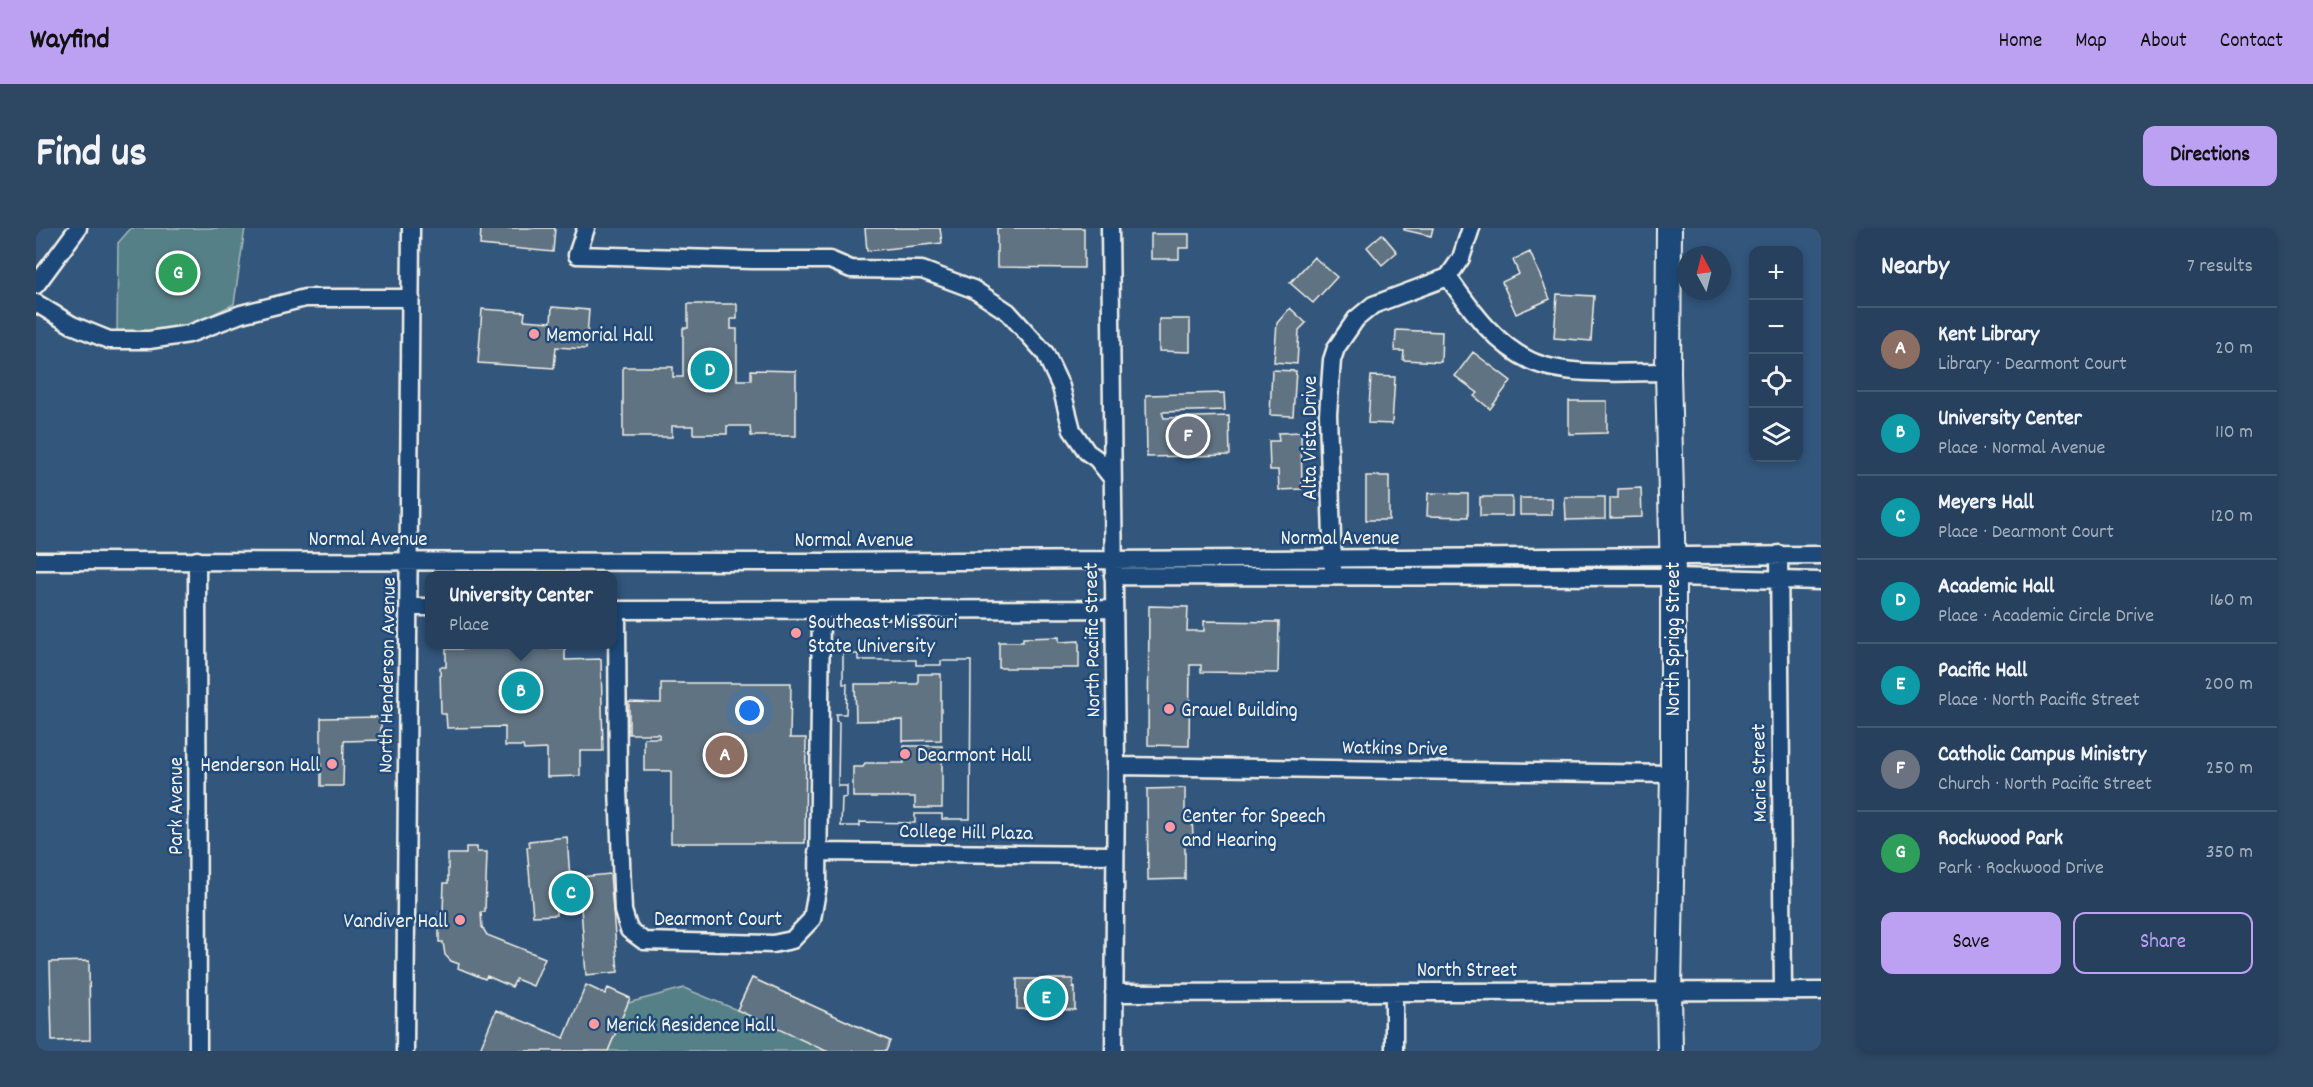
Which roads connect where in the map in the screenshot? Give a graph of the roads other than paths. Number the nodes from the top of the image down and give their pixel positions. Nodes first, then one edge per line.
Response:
1 (78, 228) edge
2 (411, 228) edge
3 (586, 228) edge
4 (1110, 228) edge
5 (1471, 228) edge
6 (1669, 228) edge
7 (1448, 277) junction
8 (36, 285) edge
9 (411, 298) junction
10 (36, 303) edge
11 (1668, 372) junction
12 (1112, 478) junction
13 (1779, 554) junction
14 (1821, 555) edge
15 (197, 560) junction
16 (36, 561) edge
17 (409, 561) junction
18 (1672, 567) junction
19 (1113, 568) junction
20 (1333, 568) junction
21 (1779, 581) junction
22 (1821, 581) edge
23 (409, 607) junction
24 (425, 607) edge
25 (1113, 609) junction
26 (617, 610) edge
27 (821, 610) junction
28 (616, 649) edge
29 (1116, 766) junction
30 (1673, 774) junction
31 (817, 852) junction
32 (1114, 855) junction
33 (1669, 991) junction
34 (1783, 991) junction
35 (1821, 991) edge
36 (1394, 992) junction
37 (1114, 993) junction
38 (198, 1051) edge
39 (405, 1051) edge
40 (1114, 1051) edge
41 (1394, 1051) edge
42 (1670, 1051) edge

1 - 8 street
2 - 9 street, North Henderson Avenue
3 - 12 street
4 - 12 street, North Pacific Street
5 - 7 street
6 - 11 main road, North Sprigg Street
7 - 11 street
7 - 20 street, Alta Vista Drive
9 - 10 street
9 - 17 street, North Henderson Avenue
11 - 18 main road, North Sprigg Street
12 - 19 street, North Pacific Street
13 - 14 street
13 - 18 street
13 - 21 street, Marie Street
15 - 16 street, Normal Avenue
15 - 17 street, Normal Avenue
15 - 38 street, Park Avenue
17 - 19 street, Normal Avenue
17 - 23 street, North Henderson Avenue
18 - 20 street, Normal Avenue
18 - 21 street
18 - 30 main road, North Sprigg Street
19 - 20 street, Normal Avenue
19 - 25 street, North Pacific Street
21 - 22 street
21 - 34 street, Marie Street
23 - 24 street
23 - 39 street, North Henderson Avenue
25 - 27 street
25 - 29 street, North Pacific Street
26 - 27 street
27 - 31 street, Dearmont Court
28 - 31 street, Dearmont Court
29 - 30 street, Watkins Drive
29 - 32 street, North Pacific Street
30 - 33 main road, North Sprigg Street
31 - 32 street, College Hill Plaza
32 - 37 street, North Pacific Street
33 - 34 street, North Street
33 - 36 street, North Street
33 - 42 main road, North Sprigg Street
34 - 35 street, North Street
36 - 37 street, North Street
36 - 41 street
37 - 40 street, North Pacific Street

